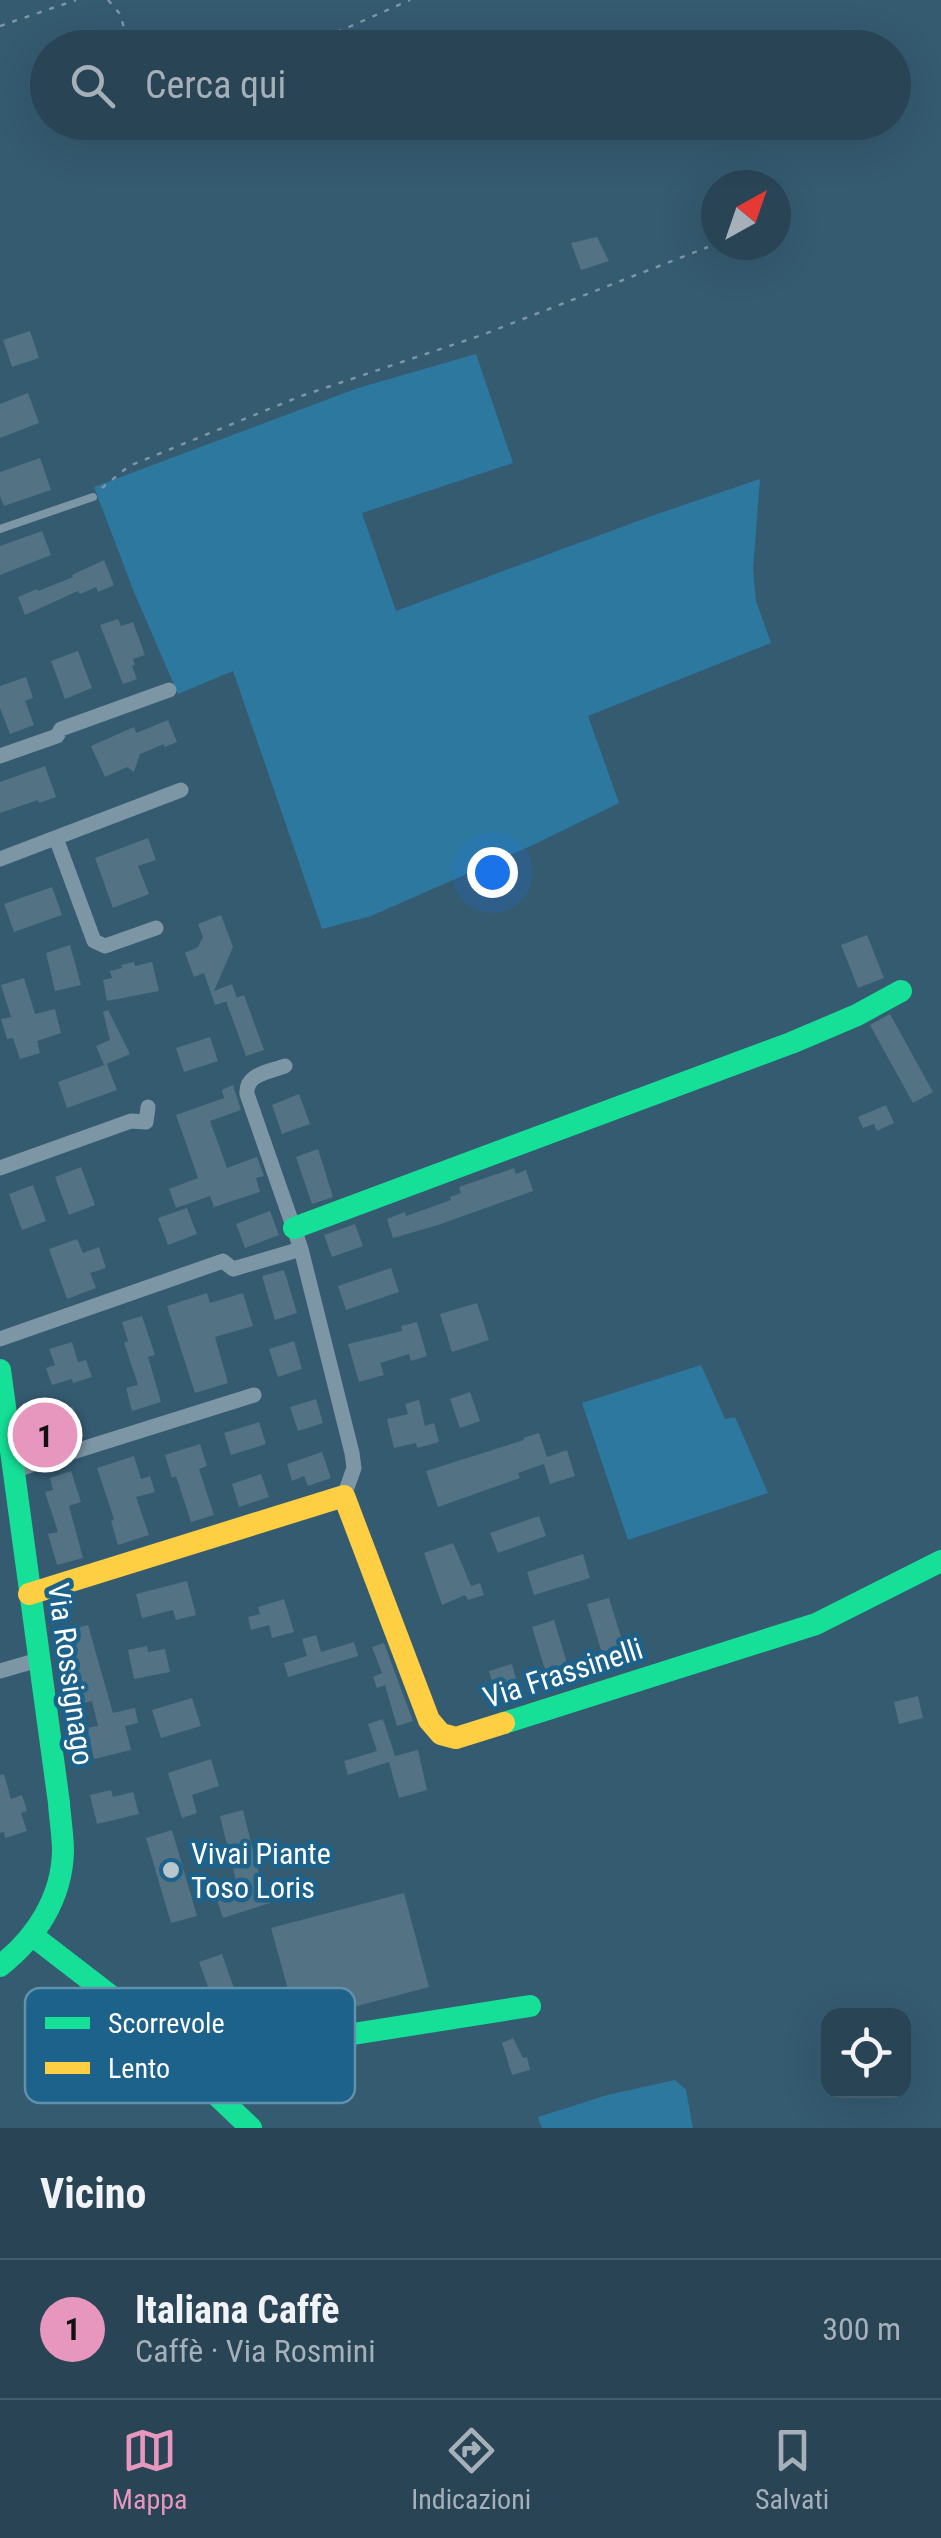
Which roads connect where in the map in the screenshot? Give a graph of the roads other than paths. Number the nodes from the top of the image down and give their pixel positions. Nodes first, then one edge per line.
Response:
1 (93, 496) road end
2 (0, 529) edge
3 (169, 690) dead end
4 (0, 756) edge
5 (181, 790) dead end
6 (56, 838) junction
7 (0, 859) edge
8 (156, 928) dead end
9 (900, 992) dead end
10 (285, 1066) dead end
11 (148, 1107) dead end
12 (0, 1168) edge
13 (297, 1238) junction
14 (0, 1339) edge
15 (0, 1370) edge
16 (254, 1395) dead end
17 (12, 1471) junction
18 (344, 1496) junction
19 (941, 1562) edge
20 (29, 1594) junction
21 (38, 1660) junction
22 (0, 1671) edge
23 (34, 1936) junction
24 (0, 1966) edge
25 (105, 1988) edge
26 (530, 2006) dead end
27 (355, 2034) edge
28 (226, 2103) edge
29 (251, 2128) edge

1 - 2 lane
3 - 4 street
5 - 6 street
6 - 7 street
6 - 8 street
9 - 13 street
10 - 13 street
11 - 12 street
13 - 14 street
13 - 18 street, Via Frassinelli
15 - 17 street, Via Rossignago
16 - 17 street
17 - 20 street, Via Rossignago
18 - 19 street, Via Frassinelli
18 - 20 street
20 - 21 street, Via Rossignago
21 - 22 street
21 - 23 street, Via Rossignago
23 - 24 street, Via Rossignago
23 - 25 street
26 - 27 street
28 - 29 street

